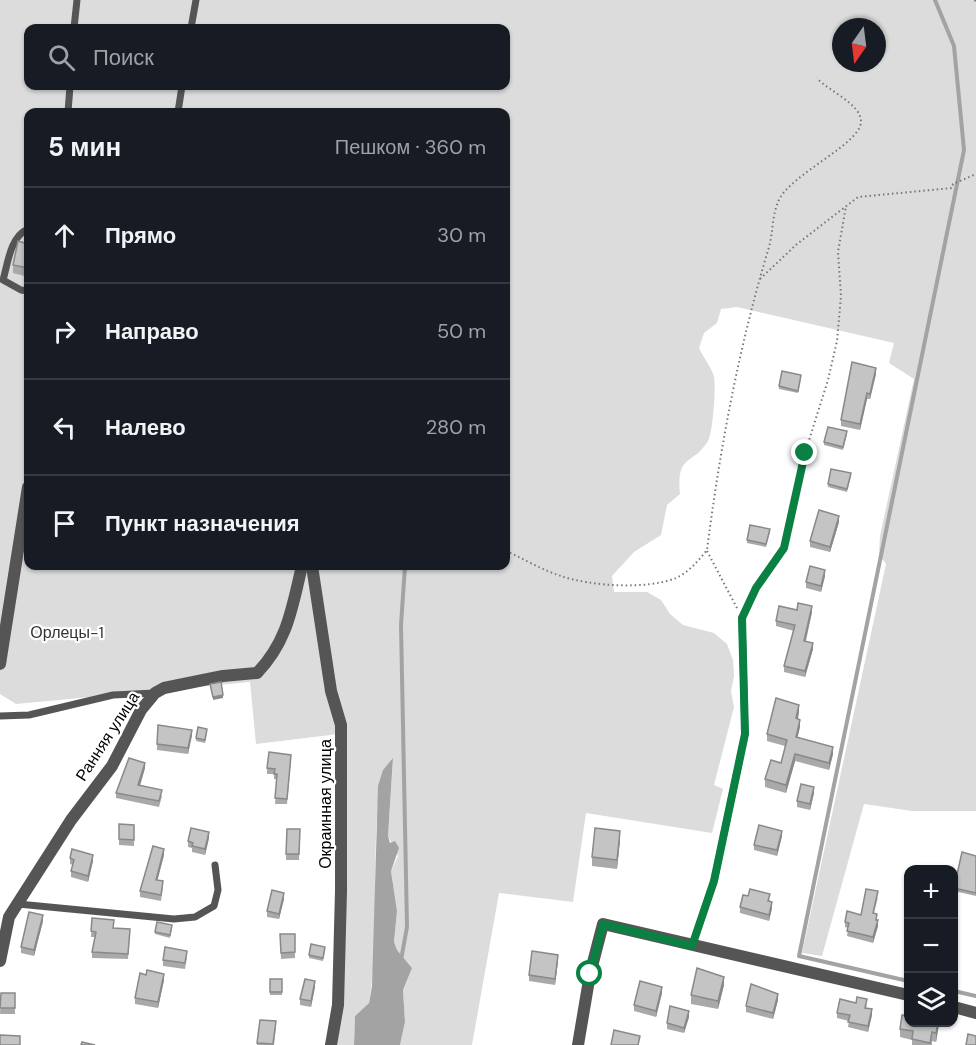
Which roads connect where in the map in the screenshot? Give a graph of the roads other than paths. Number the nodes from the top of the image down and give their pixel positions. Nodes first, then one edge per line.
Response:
1 (77, 0) edge
2 (196, 0) edge
3 (74, 24) edge
4 (192, 24) edge
5 (70, 90) edge
6 (181, 90) edge
7 (68, 108) edge
8 (179, 108) edge
9 (24, 231) edge
10 (0, 256) edge
11 (9, 257) junction
12 (24, 290) edge
13 (24, 512) edge
14 (302, 570) edge
15 (313, 570) edge
16 (742, 618) road end
17 (0, 664) edge
18 (155, 693) junction
19 (0, 716) edge
20 (215, 865) dead end
21 (18, 904) junction
22 (5, 914) edge
23 (692, 946) junction
24 (0, 961) edge
25 (904, 994) edge
26 (958, 1008) edge
27 (976, 1013) edge
28 (331, 1045) edge
29 (578, 1045) edge

1 - 3 lane
2 - 4 lane
5 - 7 lane
6 - 8 lane
9 - 11 lane
10 - 11 lane
11 - 12 lane
13 - 17 street
14 - 18 street, Ранняя улица
15 - 28 street, Окраинная улица
16 - 23 lane
18 - 19 lane
18 - 21 street, Ранняя улица
20 - 21 lane
21 - 22 street, Ранняя улица
22 - 24 street, Ранняя улица
23 - 25 street
23 - 29 street
26 - 27 street

